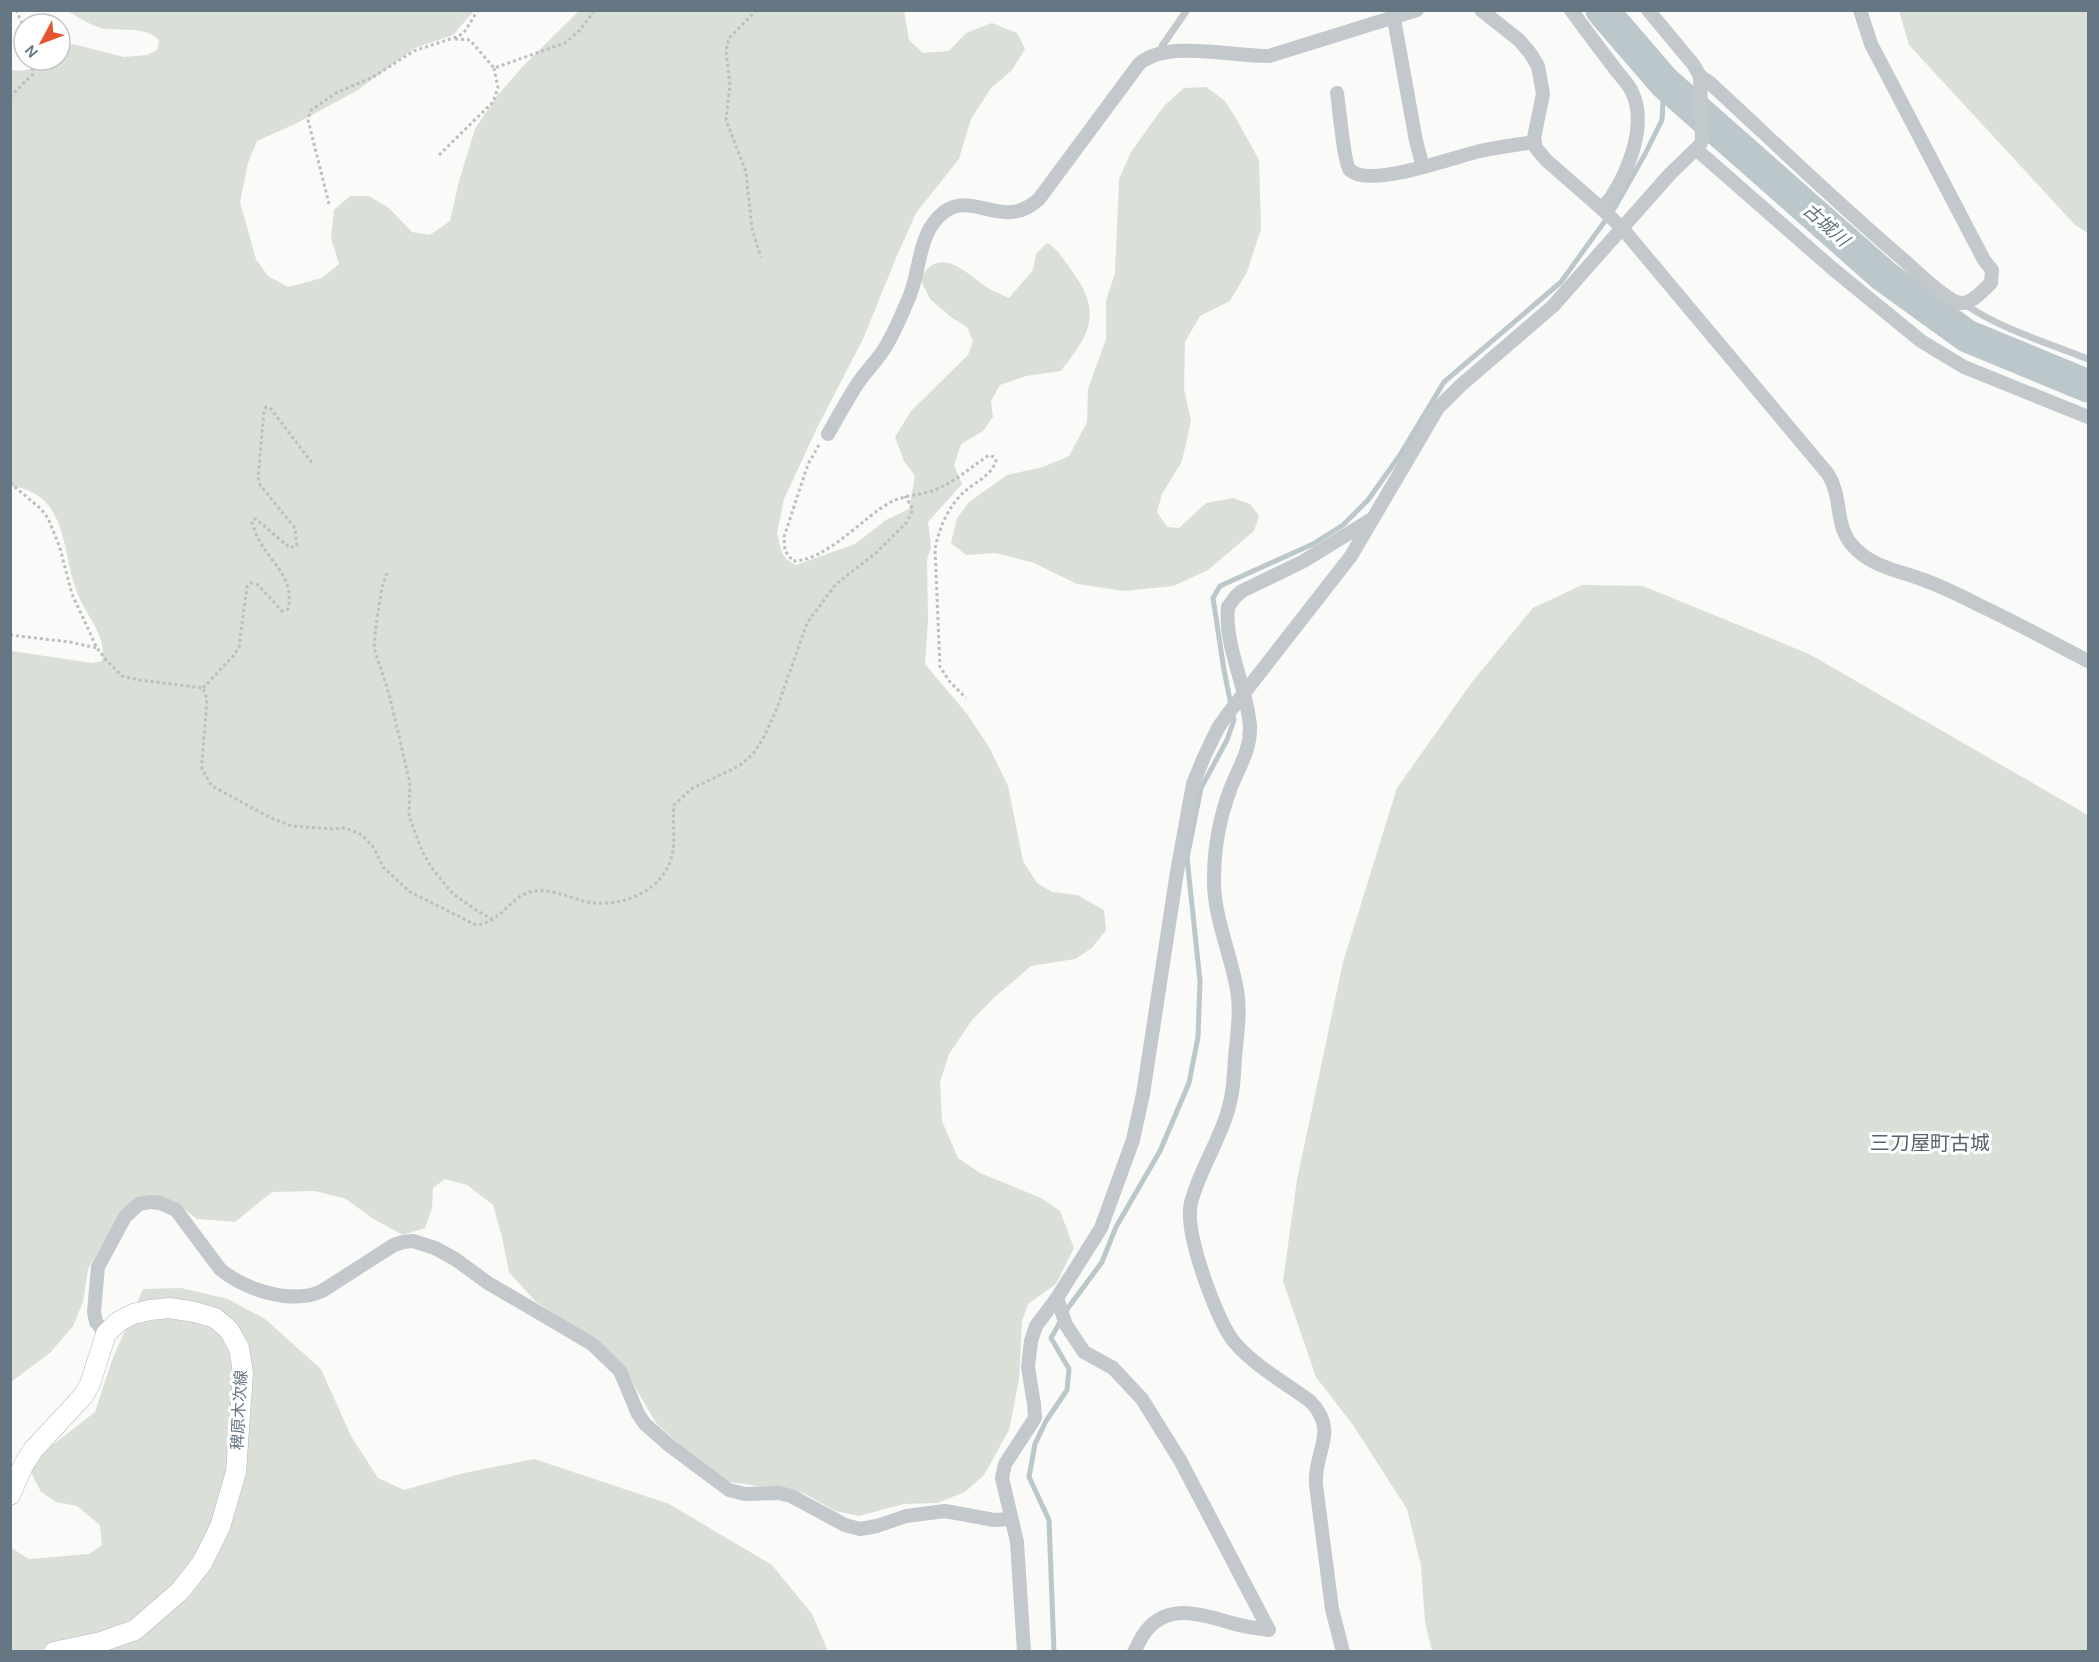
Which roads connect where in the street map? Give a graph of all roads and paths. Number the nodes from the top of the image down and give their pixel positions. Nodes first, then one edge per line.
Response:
1 (478, 10) edge
2 (595, 10) edge
3 (757, 10) edge
4 (1187, 10) edge
5 (1417, 10) edge
6 (1481, 10) edge
7 (1571, 10) edge
8 (1648, 10) edge
9 (1860, 10) edge
10 (1394, 19) junction
11 (452, 39) junction
12 (1162, 52) junction
13 (494, 68) junction
14 (33, 72) edge
15 (1701, 80) junction
16 (1337, 93) dead end
17 (10, 97) edge
18 (1534, 142) junction
19 (1700, 145) junction
20 (439, 154) dead end
21 (1423, 167) junction
22 (329, 204) dead end
23 (1611, 217) junction
24 (761, 256) dead end
25 (1963, 303) junction
26 (2088, 358) edge
27 (2088, 417) edge
28 (828, 434) joint
29 (312, 463) dead end
30 (10, 483) edge
31 (905, 496) junction
32 (1376, 516) junction
33 (387, 573) dead end
34 (10, 635) edge
35 (97, 648) junction
36 (2088, 661) edge
37 (202, 688) junction
38 (1242, 696) junction
39 (966, 698) dead end
40 (494, 920) junction
41 (1057, 1298) junction
42 (106, 1334) junction
43 (10, 1495) edge
44 (1011, 1519) junction
45 (54, 1652) edge
46 (1024, 1652) edge
47 (1134, 1652) edge
48 (1343, 1652) edge

1 - 11 path
2 - 13 path
3 - 24 path
4 - 12 lane
5 - 10 street
6 - 18 street
7 - 23 street
8 - 15 street
9 - 25 street
10 - 12 street
10 - 21 street
11 - 13 path
11 - 22 path
12 - 28 street
13 - 20 path
14 - 17 path
15 - 19 street
15 - 25 street
16 - 21 street
18 - 21 street
18 - 23 street
19 - 23 street
19 - 27 street
23 - 32 street
23 - 36 street
25 - 26 lane
28 - 31 path
29 - 37 path
30 - 35 path
31 - 39 path
31 - 40 path
32 - 38 street
32 - 38 street
33 - 40 path
34 - 35 path
35 - 37 path
37 - 40 path
38 - 41 street
38 - 48 street
41 - 44 street
41 - 47 street
42 - 43 main road
42 - 44 street
42 - 45 main road, 稗原木次線
44 - 46 street

